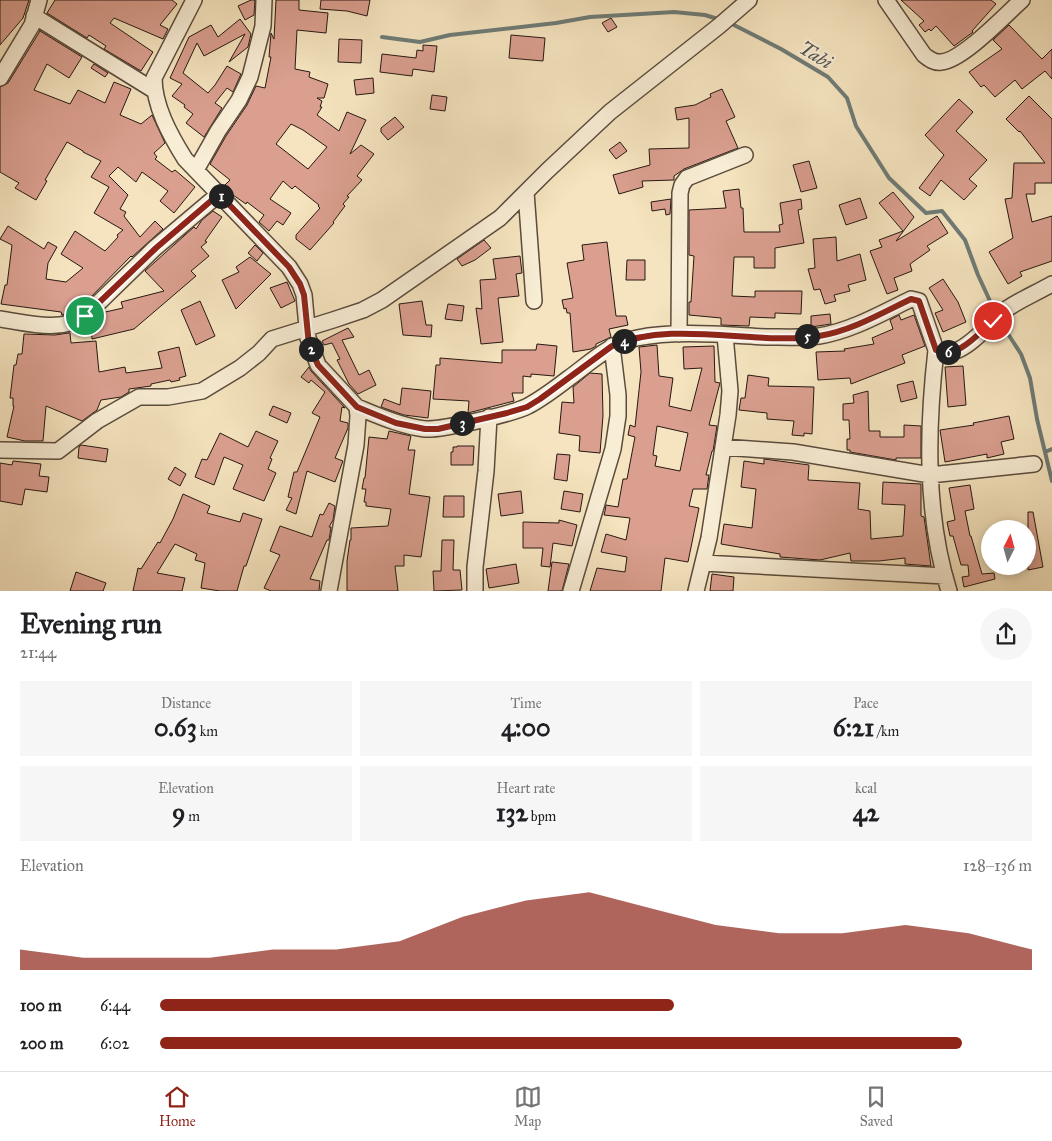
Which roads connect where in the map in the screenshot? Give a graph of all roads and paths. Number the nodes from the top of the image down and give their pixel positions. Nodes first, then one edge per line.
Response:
1 (39, 0) edge
2 (194, 0) edge
3 (264, 0) edge
4 (886, 0) edge
5 (1022, 0) edge
6 (745, 3) edge
7 (34, 16) junction
8 (0, 78) edge
9 (155, 91) junction
10 (745, 155) dead end
11 (196, 170) junction
12 (526, 192) junction
13 (219, 194) junction
14 (1052, 284) edge
15 (534, 301) dead end
16 (0, 319) edge
17 (307, 328) junction
18 (679, 334) junction
19 (724, 335) junction
20 (612, 346) junction
21 (936, 350) junction
22 (357, 407) junction
23 (489, 417) junction
24 (723, 447) junction
25 (0, 450) edge
26 (1034, 464) dead end
27 (930, 475) junction
28 (703, 563) junction
29 (944, 576) junction
30 (329, 591) edge
31 (475, 591) edge
32 (571, 591) edge
33 (696, 591) edge
34 (949, 591) edge

1 - 7 street
2 - 9 street
3 - 11 street
4 - 5 street
6 - 12 street
7 - 8 street
7 - 9 street
9 - 11 street
10 - 18 street
11 - 13 street
12 - 15 street
12 - 17 street
13 - 16 street
13 - 17 street
14 - 21 street
17 - 22 street
17 - 25 street
18 - 19 street
18 - 20 street
19 - 21 street
19 - 24 street
20 - 23 street
20 - 32 street
21 - 27 street
22 - 23 street
22 - 30 street
23 - 31 street
24 - 27 street
24 - 28 street
26 - 27 street
27 - 29 street
28 - 29 street
28 - 33 street
29 - 34 street

